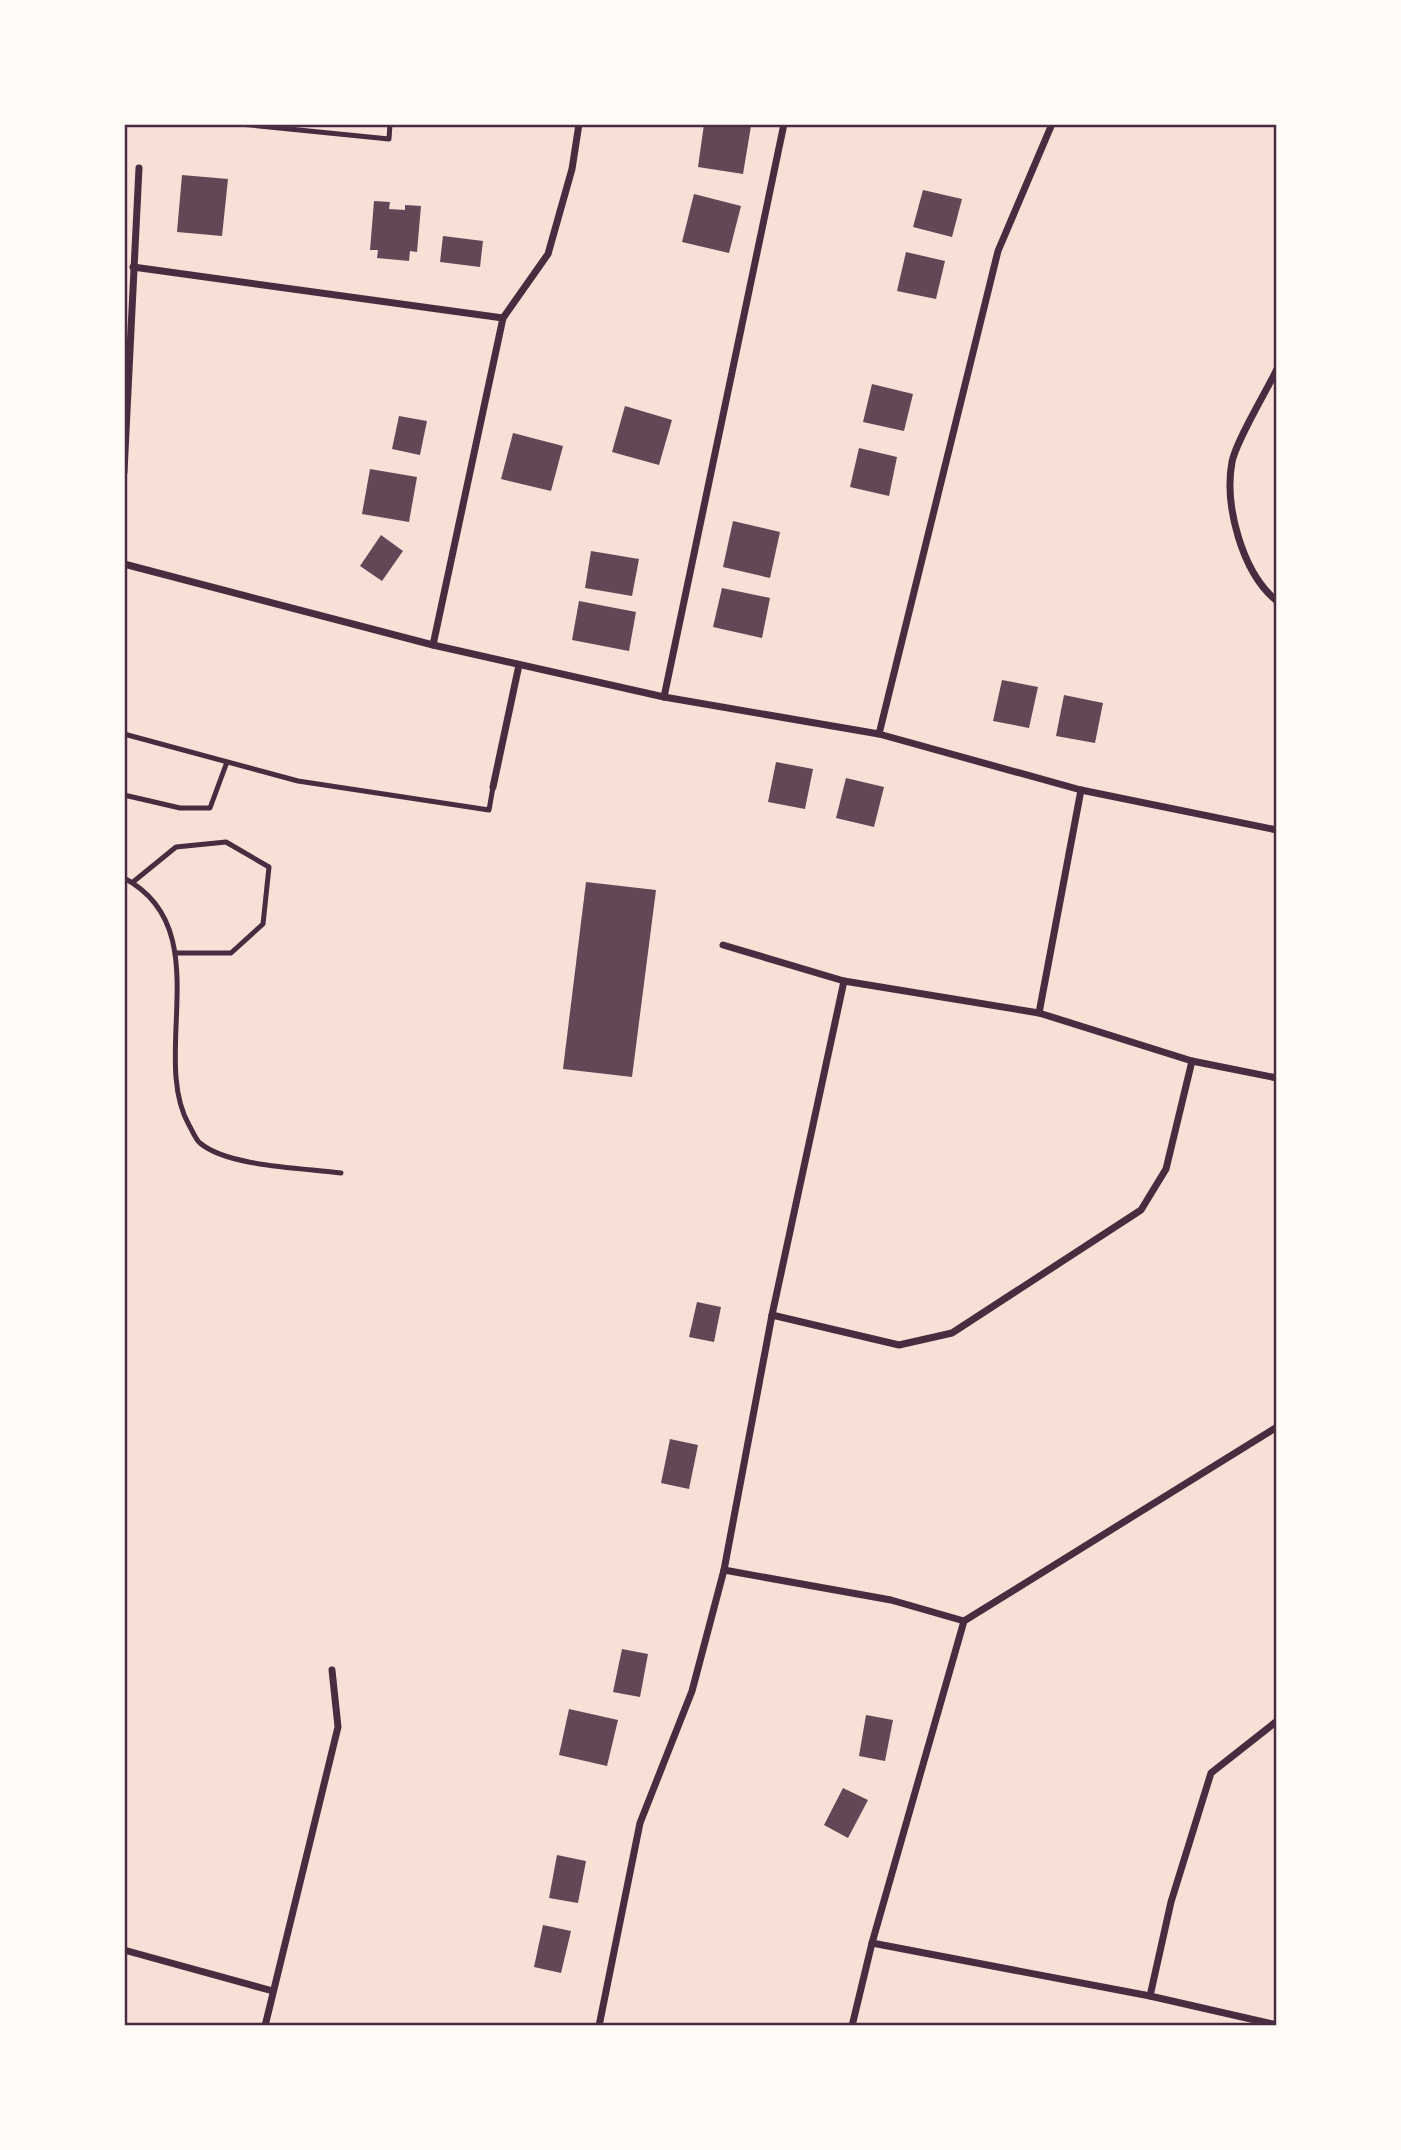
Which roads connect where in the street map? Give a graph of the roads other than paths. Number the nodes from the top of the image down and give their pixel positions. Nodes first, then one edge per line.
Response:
1 (240, 124) edge
2 (390, 124) edge
3 (579, 124) edge
4 (784, 124) edge
5 (1052, 124) edge
6 (139, 168) dead end
7 (134, 267) junction
8 (503, 318) junction
9 (1276, 371) edge
10 (124, 472) edge
11 (124, 564) edge
12 (1277, 601) edge
13 (433, 645) junction
14 (519, 665) junction
15 (664, 697) junction
16 (124, 734) edge
17 (879, 734) junction
18 (227, 762) junction
19 (493, 787) joint
20 (1081, 790) junction
21 (124, 795) edge
22 (1277, 830) edge
23 (124, 878) edge
24 (133, 882) junction
25 (723, 945) dead end
26 (176, 953) junction
27 (844, 981) junction
28 (1039, 1013) junction
29 (1192, 1061) junction
30 (1277, 1078) edge
31 (341, 1173) dead end
32 (772, 1315) junction
33 (1277, 1427) edge
34 (724, 1570) junction
35 (964, 1621) junction
36 (332, 1671) dead end
37 (1277, 1721) edge
38 (872, 1943) junction
39 (124, 1950) edge
40 (273, 1990) junction
41 (1150, 1996) junction
42 (1277, 2025) edge
43 (265, 2026) edge
44 (599, 2026) edge
45 (852, 2026) edge

1 - 2 lane
3 - 8 street
4 - 15 street
5 - 17 street
6 - 7 street
7 - 8 street
7 - 10 street
8 - 13 street
9 - 12 street
11 - 13 street
13 - 14 street
14 - 15 street
14 - 19 street
15 - 17 street
16 - 18 lane
17 - 20 street
18 - 19 lane
18 - 21 lane
20 - 22 street
20 - 28 street
23 - 24 lane
24 - 26 lane
24 - 26 lane
25 - 27 street
26 - 31 lane
27 - 28 street
27 - 32 street
28 - 29 street
29 - 30 street
29 - 32 street
32 - 34 street
33 - 35 street
34 - 35 street
34 - 44 street
35 - 38 street
36 - 40 street
37 - 41 street
38 - 41 street
38 - 45 street
39 - 40 street
40 - 43 street
41 - 42 street

